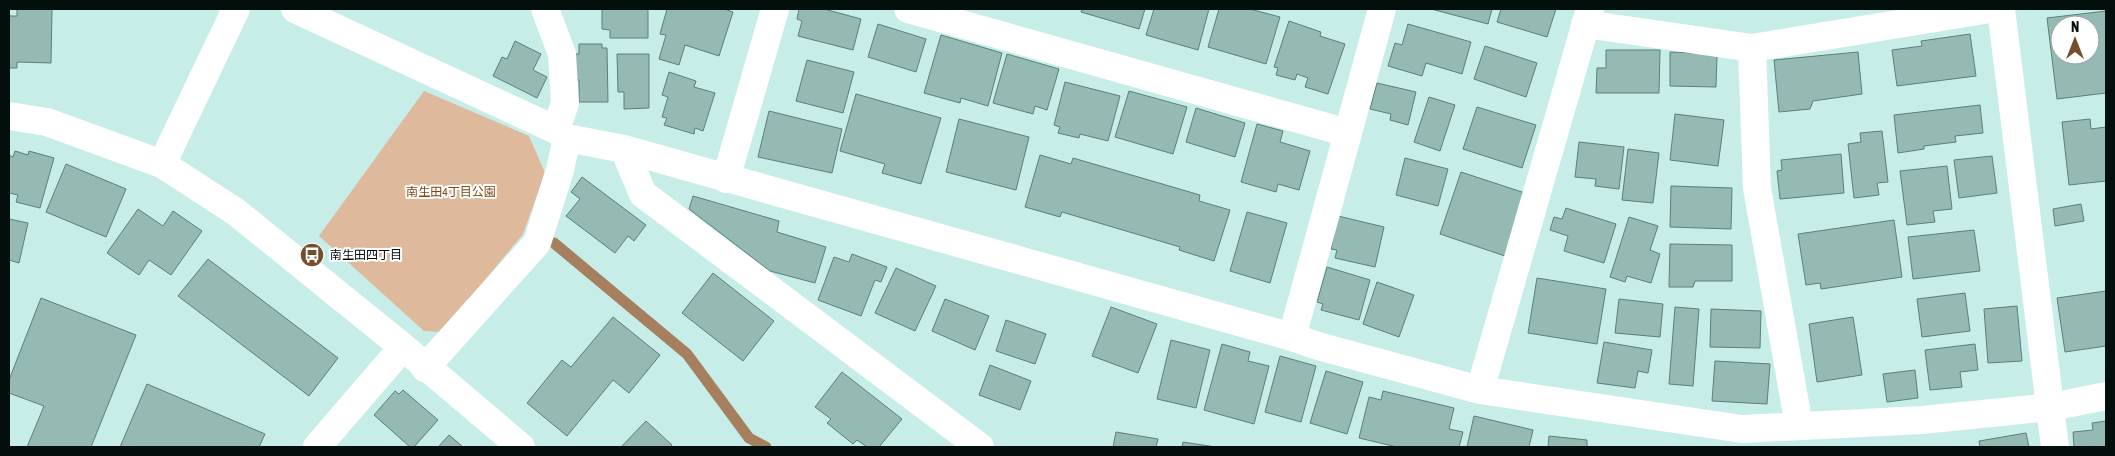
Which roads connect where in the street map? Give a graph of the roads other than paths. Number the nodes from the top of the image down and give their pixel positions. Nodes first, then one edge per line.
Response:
1 (236, 9) edge
2 (295, 9) edge
3 (545, 9) edge
4 (775, 9) edge
5 (908, 9) edge
6 (1382, 9) edge
7 (1990, 9) edge
8 (2001, 9) edge
9 (1587, 16) edge
10 (1752, 48) junction
11 (9, 116) edge
12 (1348, 133) junction
13 (561, 134) junction
14 (624, 149) junction
15 (162, 164) junction
16 (726, 179) junction
17 (1292, 337) junction
18 (403, 347) junction
19 (425, 368) junction
20 (1480, 390) junction
21 (2106, 396) edge
22 (2051, 406) junction
23 (1799, 426) junction
24 (317, 447) edge
25 (521, 447) edge
26 (980, 447) edge
27 (2055, 447) edge

1 - 15 street
2 - 13 street
3 - 13 street
4 - 16 street
5 - 12 street
6 - 12 street
7 - 10 street
8 - 22 street
9 - 10 street
9 - 20 street
10 - 23 street
11 - 15 street
12 - 17 street
13 - 14 street
13 - 19 street
14 - 16 street
14 - 26 street
15 - 18 street
16 - 17 street
17 - 20 street
18 - 19 street
18 - 24 street
19 - 25 street
20 - 23 street
21 - 22 street
22 - 23 street
22 - 27 street

